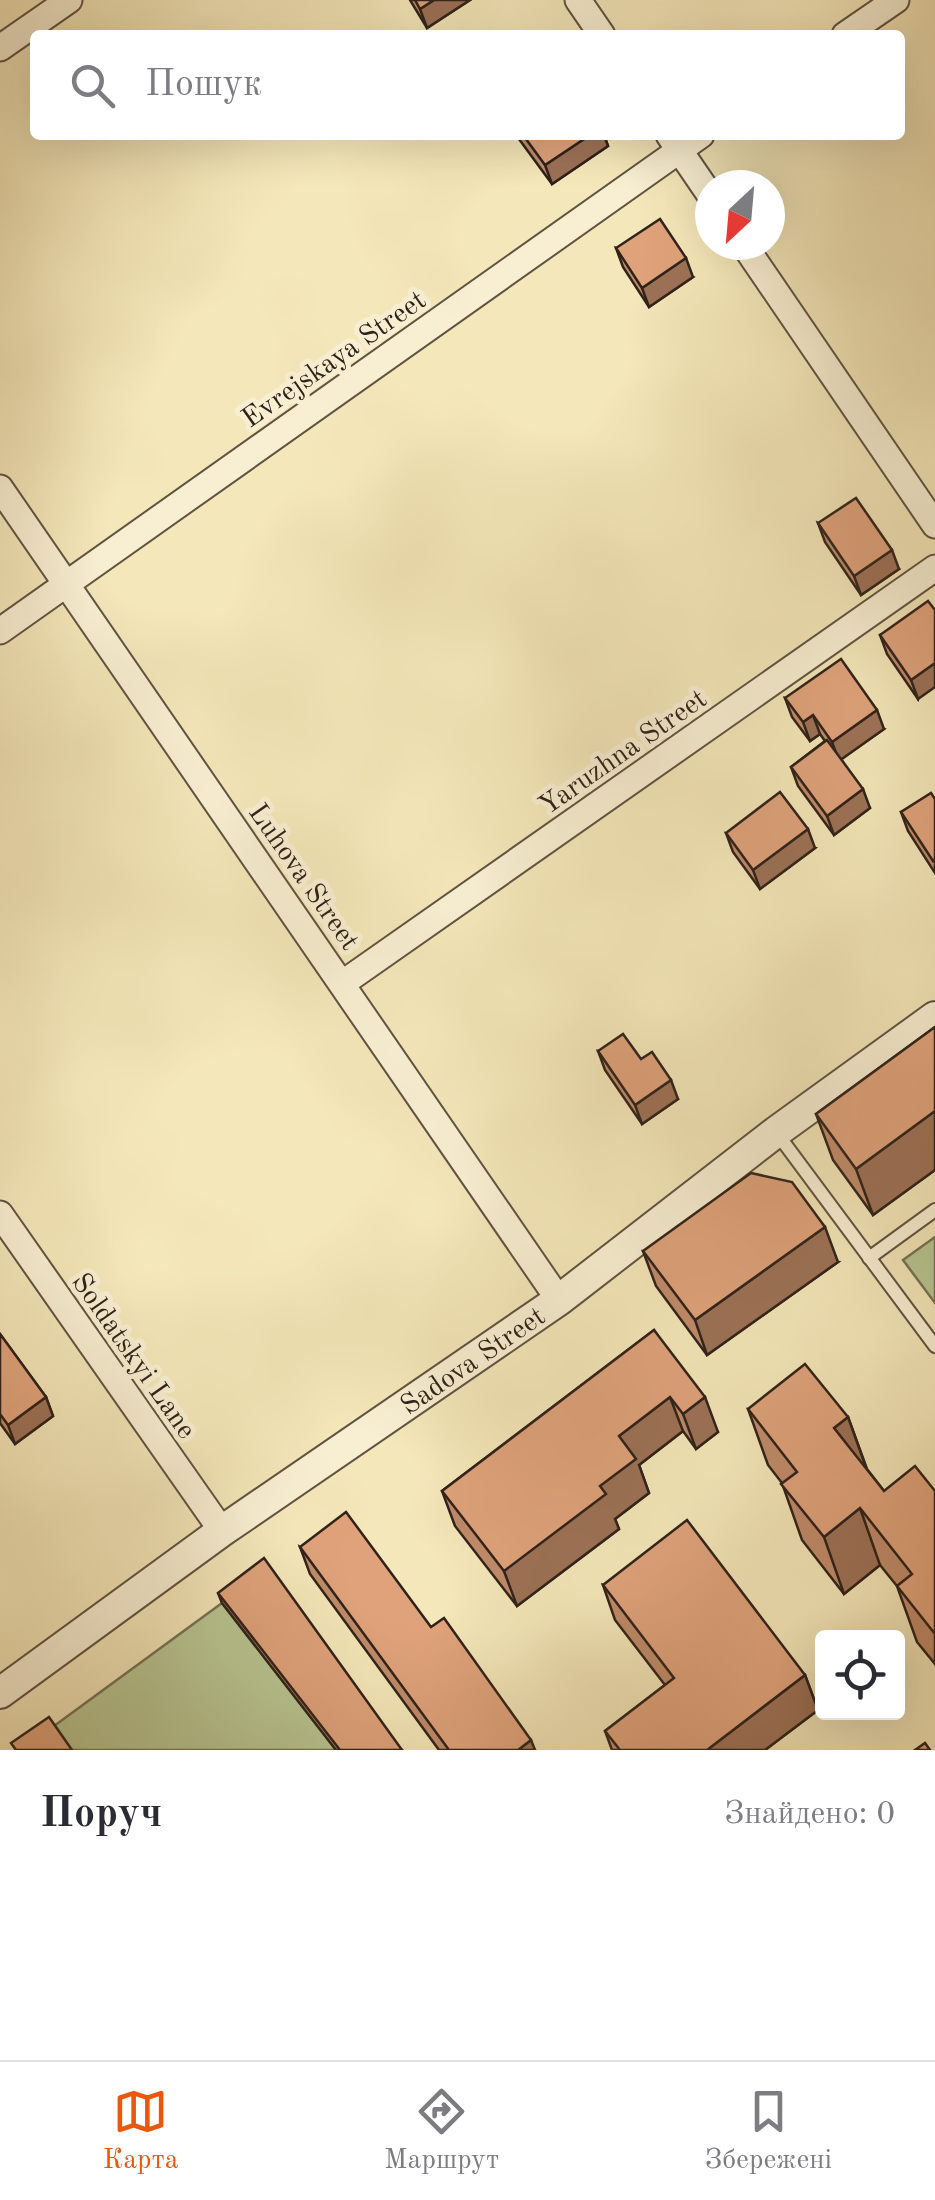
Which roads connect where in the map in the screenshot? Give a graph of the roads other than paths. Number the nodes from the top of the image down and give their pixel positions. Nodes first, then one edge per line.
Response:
1 (69, 0) edge
2 (578, 0) edge
3 (896, 0) edge
4 (599, 30) edge
5 (853, 30) edge
6 (0, 48) edge
7 (683, 140) edge
8 (698, 170) edge
9 (754, 260) edge
10 (0, 488) edge
11 (935, 526) edge
12 (935, 568) edge
13 (66, 584) junction
14 (0, 631) edge
15 (343, 983) junction
16 (935, 1017) edge
17 (776, 1132) junction
18 (935, 1210) edge
19 (0, 1214) edge
20 (869, 1258) junction
21 (559, 1300) junction
22 (935, 1346) edge
23 (222, 1531) junction
24 (0, 1693) edge

1 - 6 street
2 - 4 street
3 - 5 street
7 - 8 street
7 - 13 street, Evrejskaya Street
9 - 11 street
10 - 13 street, Luhova Street
12 - 15 street, Yaruzhna Street
13 - 14 street, Evrejskaya Street
13 - 15 street, Luhova Street
15 - 21 street, Luhova Street
16 - 17 street, Sadova Street
17 - 20 lane
17 - 21 street, Sadova Street
18 - 20 lane
19 - 23 street, Soldatskyi Lane
20 - 22 lane
21 - 23 street, Sadova Street
23 - 24 street, Sadova Street

